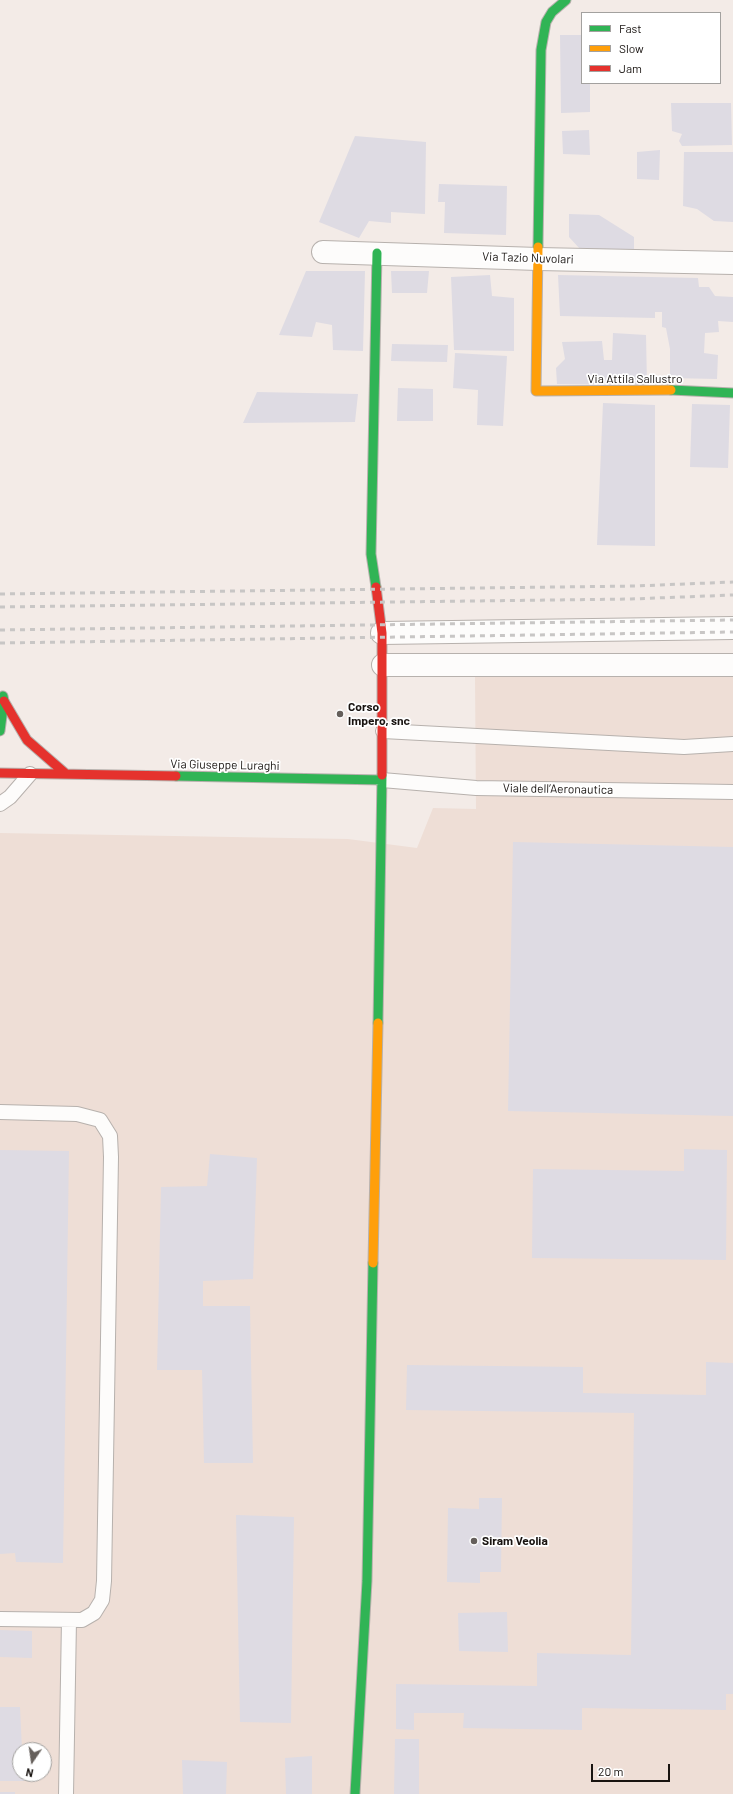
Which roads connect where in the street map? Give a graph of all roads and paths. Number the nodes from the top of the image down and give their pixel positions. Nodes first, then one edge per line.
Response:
1 (566, 0) edge
2 (323, 252) dead end
3 (377, 253) junction
4 (538, 259) junction
5 (733, 263) edge
6 (733, 393) edge
7 (733, 628) edge
8 (382, 633) junction
9 (383, 665) junction
10 (733, 665) edge
11 (0, 687) edge
12 (4, 701) junction
13 (0, 731) edge
14 (383, 731) junction
15 (733, 744) edge
16 (0, 773) edge
17 (30, 774) junction
18 (66, 774) junction
19 (382, 780) junction
20 (733, 792) edge
21 (0, 804) edge
22 (0, 1112) edge
23 (0, 1619) edge
24 (69, 1620) junction
25 (66, 1794) edge
26 (356, 1794) edge

1 - 4 street
2 - 3 street, Via Tazio Nuvolari
3 - 4 street, Via Tazio Nuvolari
3 - 8 street
4 - 5 street, Via Tazio Nuvolari
4 - 6 street, Via Attila Sallustro
7 - 8 street
8 - 9 street
9 - 10 street
9 - 14 street
11 - 12 street
12 - 13 street
12 - 18 street
14 - 15 lane
14 - 19 street
16 - 17 street, Via Giuseppe Luraghi
17 - 18 street, Via Giuseppe Luraghi
17 - 21 lane
18 - 19 street, Via Giuseppe Luraghi
19 - 20 lane, Viale dell’Aeronautica
19 - 26 street
22 - 24 lane
23 - 24 lane
24 - 25 lane

